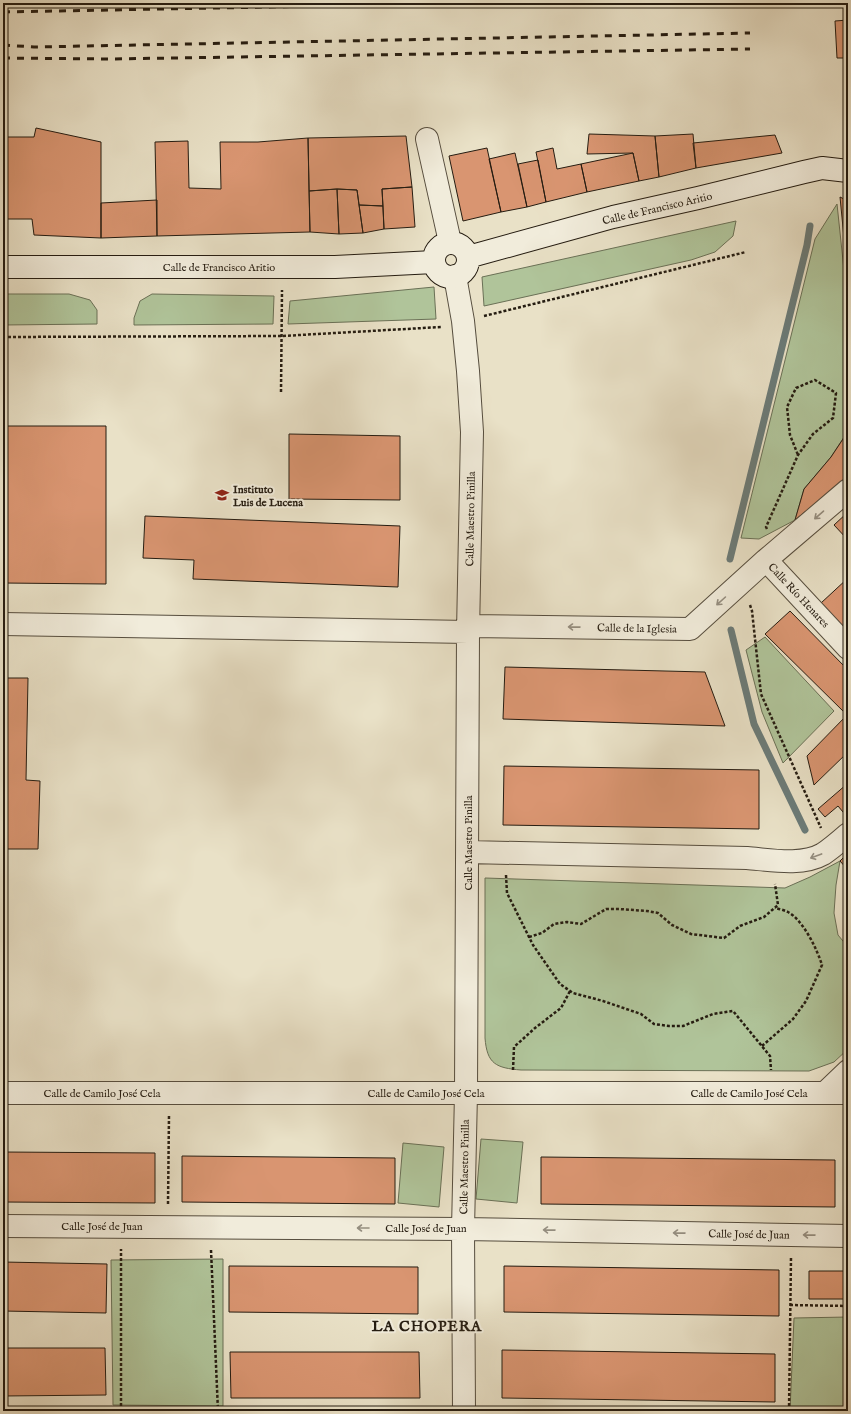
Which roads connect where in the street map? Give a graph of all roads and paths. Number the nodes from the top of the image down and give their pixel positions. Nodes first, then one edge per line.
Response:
1 (427, 139) dead end
2 (848, 171) edge
3 (450, 242) junction
4 (746, 252) dead end
5 (468, 258) junction
6 (434, 262) junction
7 (3, 267) edge
8 (282, 268) junction
9 (455, 276) junction
10 (463, 321) junction
11 (282, 336) junction
12 (3, 337) edge
13 (281, 392) dead end
14 (798, 455) junction
15 (848, 490) edge
16 (769, 558) junction
17 (743, 581) junction
18 (3, 624) edge
19 (468, 629) junction
20 (848, 648) edge
21 (848, 834) edge
22 (830, 849) junction
23 (468, 852) junction
24 (503, 853) junction
25 (770, 860) junction
26 (775, 908) junction
27 (529, 937) junction
28 (570, 991) junction
29 (762, 1046) junction
30 (848, 1071) edge
31 (3, 1093) edge
32 (169, 1093) junction
33 (466, 1093) junction
34 (512, 1093) junction
35 (772, 1093) junction
36 (825, 1093) junction
37 (848, 1093) edge
38 (3, 1226) edge
39 (122, 1226) junction
40 (168, 1227) junction
41 (210, 1227) junction
42 (463, 1228) junction
43 (791, 1235) junction
44 (848, 1236) edge
45 (790, 1305) junction
46 (848, 1306) edge
47 (121, 1411) edge
48 (218, 1411) edge
49 (464, 1411) edge
50 (789, 1411) edge

1 - 3 street
2 - 5 street, Calle de Francisco Aritio
3 - 5 street
3 - 6 street
4 - 10 path
5 - 9 street
6 - 8 street, Calle de Francisco Aritio
6 - 9 street
7 - 8 street, Calle de Francisco Aritio
8 - 11 path
9 - 10 street, Calle Maestro Pinilla
10 - 11 path
10 - 19 street, Calle Maestro Pinilla
11 - 12 path
11 - 13 path
14 - 14 path
14 - 16 path
15 -> 16 street, Calle de la Iglesia
16 - 17 street, Calle de la Iglesia
16 - 20 street, Calle Río Henares
17 -> 19 street, Calle de la Iglesia
17 - 22 path
18 - 19 street, Calle de la Iglesia
19 - 23 street, Calle Maestro Pinilla
21 - 22 street
22 -> 25 street
23 - 24 street
23 - 33 street, Calle Maestro Pinilla
24 - 25 street
24 - 27 path
25 - 26 path
26 - 27 path
26 - 29 path
27 - 28 path
28 - 29 path
28 - 34 path
29 - 35 path
30 - 36 street
31 - 32 street, Calle de Camilo José Cela
32 - 33 street, Calle de Camilo José Cela
32 - 40 path
33 - 34 street, Calle de Camilo José Cela
33 - 42 street, Calle Maestro Pinilla
34 - 35 street, Calle de Camilo José Cela
35 - 36 street, Calle de Camilo José Cela
36 - 37 street, Calle de Camilo José Cela
38 - 39 street, Calle José de Juan
39 - 40 street, Calle José de Juan
39 - 47 path
40 - 41 street, Calle José de Juan
42 -> 41 street, Calle José de Juan
41 - 48 path
43 -> 42 street, Calle José de Juan
42 - 49 street, Calle Maestro Pinilla
44 -> 43 street, Calle José de Juan
43 - 45 path
45 - 46 path
45 - 50 path

